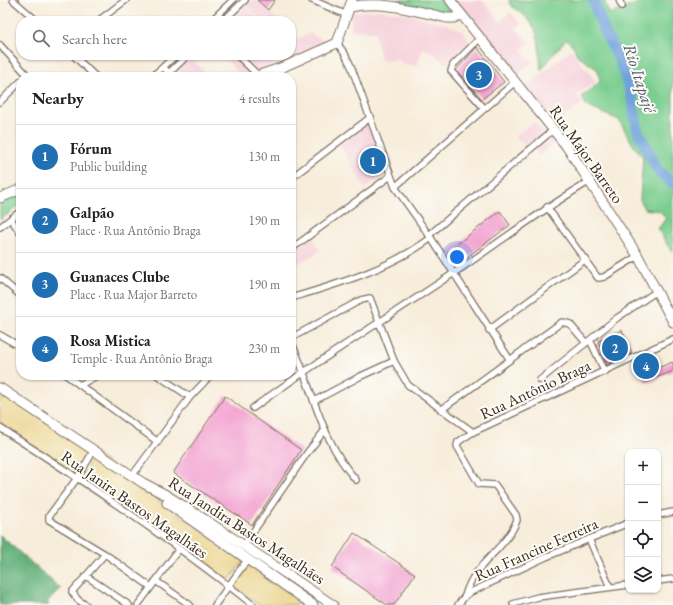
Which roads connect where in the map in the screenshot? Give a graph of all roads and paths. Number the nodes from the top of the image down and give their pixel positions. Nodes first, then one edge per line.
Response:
1 (12, 0) edge
2 (126, 0) edge
3 (233, 0) edge
4 (245, 0) edge
5 (312, 0) edge
6 (450, 0) edge
7 (619, 0) edge
8 (622, 6) dead end
9 (350, 8) edge
10 (461, 14) junction
11 (31, 16) edge
12 (105, 16) edge
13 (216, 16) edge
14 (228, 16) edge
15 (480, 38) junction
16 (336, 43) junction
17 (0, 45) edge
18 (78, 60) edge
19 (171, 60) edge
20 (184, 60) edge
21 (242, 60) edge
22 (163, 67) junction
23 (24, 72) edge
24 (91, 72) edge
25 (157, 72) edge
26 (168, 72) edge
27 (174, 72) edge
28 (252, 72) edge
29 (266, 72) edge
30 (515, 82) junction
31 (16, 87) edge
32 (0, 102) edge
33 (484, 108) junction
34 (371, 117) junction
35 (553, 130) junction
36 (296, 174) edge
37 (390, 177) junction
38 (590, 181) junction
39 (394, 187) junction
40 (16, 191) edge
41 (0, 198) edge
42 (547, 207) junction
43 (16, 215) edge
44 (11, 219) junction
45 (16, 226) edge
46 (0, 227) edge
47 (430, 236) junction
48 (296, 245) edge
49 (638, 256) junction
50 (586, 259) junction
51 (453, 273) junction
52 (0, 278) edge
53 (657, 291) junction
54 (16, 292) edge
55 (296, 296) edge
56 (380, 322) junction
57 (673, 322) edge
58 (489, 330) junction
59 (0, 335) edge
60 (296, 335) edge
61 (673, 339) edge
62 (588, 342) junction
63 (16, 343) edge
64 (296, 354) edge
65 (510, 360) junction
66 (394, 361) junction
67 (303, 371) junction
68 (605, 372) junction
69 (296, 376) edge
70 (73, 380) edge
71 (89, 380) edge
72 (164, 380) edge
73 (206, 380) edge
74 (291, 380) edge
75 (540, 380) dead end
76 (80, 385) junction
77 (0, 388) edge
78 (190, 398) junction
79 (314, 401) junction
80 (252, 408) dead end
81 (441, 410) junction
82 (0, 428) edge
83 (325, 430) junction
84 (474, 432) junction
85 (158, 442) junction
86 (94, 450) junction
87 (132, 476) junction
88 (78, 477) junction
89 (356, 480) dead end
90 (143, 483) junction
91 (673, 512) edge
92 (661, 514) edge
93 (625, 524) edge
94 (590, 540) junction
95 (244, 545) junction
96 (179, 549) junction
97 (105, 554) junction
98 (247, 560) junction
99 (86, 576) junction
100 (673, 579) edge
101 (661, 581) edge
102 (156, 582) junction
103 (625, 585) edge
104 (151, 587) junction
105 (228, 587) junction
106 (610, 587) junction
107 (310, 589) junction
108 (465, 596) junction
109 (302, 602) edge
110 (513, 604) dead end
111 (86, 605) edge
112 (129, 605) edge
113 (138, 605) edge
114 (190, 605) edge
115 (215, 605) edge
116 (253, 605) edge
117 (313, 605) edge
118 (333, 605) edge
119 (458, 605) edge

1 - 11 street
2 - 12 street
3 - 13 street
4 - 14 street
5 - 9 street
6 - 10 main road, Rua Major Barreto
7 - 8 street
9 - 10 main road
9 - 16 main road
10 - 15 main road, Rua Major Barreto
15 - 30 main road, Rua Major Barreto
15 - 33 street
16 - 29 main road
16 - 34 street
17 - 23 street
18 - 24 street
19 - 22 street
20 - 27 street
21 - 28 street
22 - 25 street
22 - 26 street
30 - 33 street
30 - 35 main road, Rua Major Barreto
31 - 32 street
33 - 39 street
34 - 36 street
34 - 37 street
35 - 38 main road, Rua Major Barreto
35 - 47 street
37 - 39 street
37 - 48 street
38 - 42 street
38 - 49 main road, Rua Major Barreto
39 - 47 street
40 - 41 main road
42 - 50 street
42 - 51 street
43 - 44 street
44 - 45 street
44 - 46 street
47 - 51 street
47 - 55 street
49 - 50 street
49 - 53 main road, Rua Major Barreto
50 - 58 street
51 - 56 street
51 - 58 street
52 - 54 street
53 - 57 main road, Rua Major Barreto
53 - 62 street
56 - 60 street
56 - 66 street
56 - 67 street
58 - 65 street
59 - 63 street
61 - 68 street, Rua Antônio Braga
62 - 65 street
62 - 68 street
62 - 75 street
64 - 67 street
65 - 81 street
66 - 79 street
66 - 81 street
67 - 69 street
67 - 79 street
68 - 84 street, Rua Antônio Braga
70 - 76 street
71 - 76 street
72 - 78 street
73 - 78 street
74 - 80 street
76 - 85 street
77 - 86 main road, Rua Jandira Bastos Magalhães
78 - 85 street
79 - 83 street
81 - 84 street
82 - 88 street, Rua Janira Bastos Magalhães
83 - 89 street
83 - 95 street
84 - 108 street, Rua Antônio Braga
85 - 87 street
86 - 87 main road, Rua Jandira Bastos Magalhães
86 - 88 street
87 - 90 main road, Rua Jandira Bastos Magalhães
88 - 96 street, Rua Janira Bastos Magalhães
88 - 97 street
90 - 95 main road, Rua Jandira Bastos Magalhães
90 - 98 main road, Rua Jandira Bastos Magalhães
91 - 92 street
93 - 94 street, Rua Francine Ferreira
94 - 106 street
94 - 108 street, Rua Francine Ferreira
95 - 107 main road, Rua Jandira Bastos Magalhães
96 - 102 street
96 - 105 street, Rua Janira Bastos Magalhães
97 - 99 street
97 - 104 street
98 - 105 street
98 - 109 main road, Rua Jandira Bastos Magalhães
99 - 111 street
99 - 112 street
100 - 101 street
102 - 104 street
102 - 114 street
103 - 106 street
104 - 113 street
105 - 115 street
105 - 116 street, Rua Janira Bastos Magalhães
106 - 110 street
107 - 109 street
107 - 118 main road, Rua Jandira Bastos Magalhães
108 - 119 street, Rua Francine Ferreira
109 - 117 main road, Rua Jandira Bastos Magalhães

